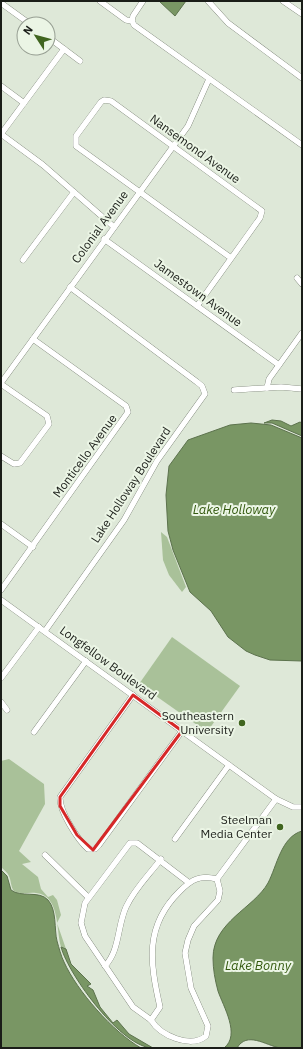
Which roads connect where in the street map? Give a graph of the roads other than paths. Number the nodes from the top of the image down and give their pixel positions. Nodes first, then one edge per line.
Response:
1 (100, 1) edge
2 (143, 1) edge
3 (208, 1) edge
4 (283, 1) edge
5 (1, 3) edge
6 (302, 14) edge
7 (19, 16) edge
8 (132, 21) junction
9 (56, 43) edge
10 (64, 49) junction
11 (80, 61) dead end
12 (302, 78) edge
13 (209, 79) junction
14 (1, 86) edge
15 (24, 103) junction
16 (1, 134) edge
17 (302, 145) edge
18 (173, 146) junction
19 (74, 192) junction
20 (140, 192) junction
21 (114, 227) junction
22 (104, 239) junction
23 (231, 258) junction
24 (22, 260) dead end
25 (297, 278) dead end
26 (302, 284) edge
27 (70, 288) junction
28 (197, 306) junction
29 (302, 334) edge
30 (33, 339) junction
31 (279, 365) junction
32 (1, 383) edge
33 (267, 388) junction
34 (302, 389) edge
35 (234, 390) dead end
36 (1, 456) edge
37 (1, 524) edge
38 (33, 547) junction
39 (1, 590) edge
40 (1, 600) edge
41 (39, 627) junction
42 (45, 632) junction
43 (86, 661) junction
44 (1, 678) edge
45 (133, 695) junction
46 (1, 702) edge
47 (8, 710) dead end
48 (182, 731) junction
49 (34, 732) dead end
50 (229, 765) junction
51 (276, 799) junction
52 (302, 807) edge
53 (175, 839) dead end
54 (45, 855) dead end
55 (161, 859) junction
56 (217, 879) junction
57 (188, 882) junction
58 (88, 897) junction
59 (105, 966) junction
60 (151, 1020) junction

1 - 8 street
2 - 8 street
3 - 12 street
4 - 6 street
5 - 7 street
8 - 13 street
9 - 10 street
10 - 11 street
10 - 15 street
13 - 17 street
13 - 18 street, Colonial Avenue
14 - 15 street
15 - 16 street
16 - 19 street
18 - 20 street, Colonial Avenue
18 - 20 street, Nansemond Avenue
18 - 23 street, Nansemond Avenue
19 - 21 street
19 - 24 street
20 - 21 street, Colonial Avenue
20 - 23 street
21 - 22 street, Colonial Avenue
22 - 27 street, Colonial Avenue
22 - 28 street, Jamestown Avenue
23 - 28 street
25 - 26 street
27 - 30 street, Colonial Avenue
27 - 42 street, Lake Holloway Boulevard
28 - 31 street, Jamestown Avenue
29 - 31 street
30 - 32 street, Colonial Avenue
30 - 38 street, Monticello Avenue
31 - 33 street
32 - 36 street
33 - 34 street
33 - 35 street
37 - 38 street
38 - 39 street, Monticello Avenue
40 - 41 street, Longfellow Boulevard
41 - 42 street, Longfellow Boulevard
41 - 44 street
42 - 43 street, Longfellow Boulevard
43 - 45 street, Longfellow Boulevard
43 - 49 street
45 - 48 street, Longfellow Boulevard
45 - 48 street
46 - 47 street
48 - 50 street, Longfellow Boulevard
50 - 51 street, Longfellow Boulevard
50 - 53 street
51 - 52 street, Longfellow Boulevard
51 - 56 street
54 - 58 street
55 - 57 street
55 - 58 street
55 - 59 street
56 - 57 street
56 - 60 street
57 - 60 street
58 - 59 street
59 - 60 street

